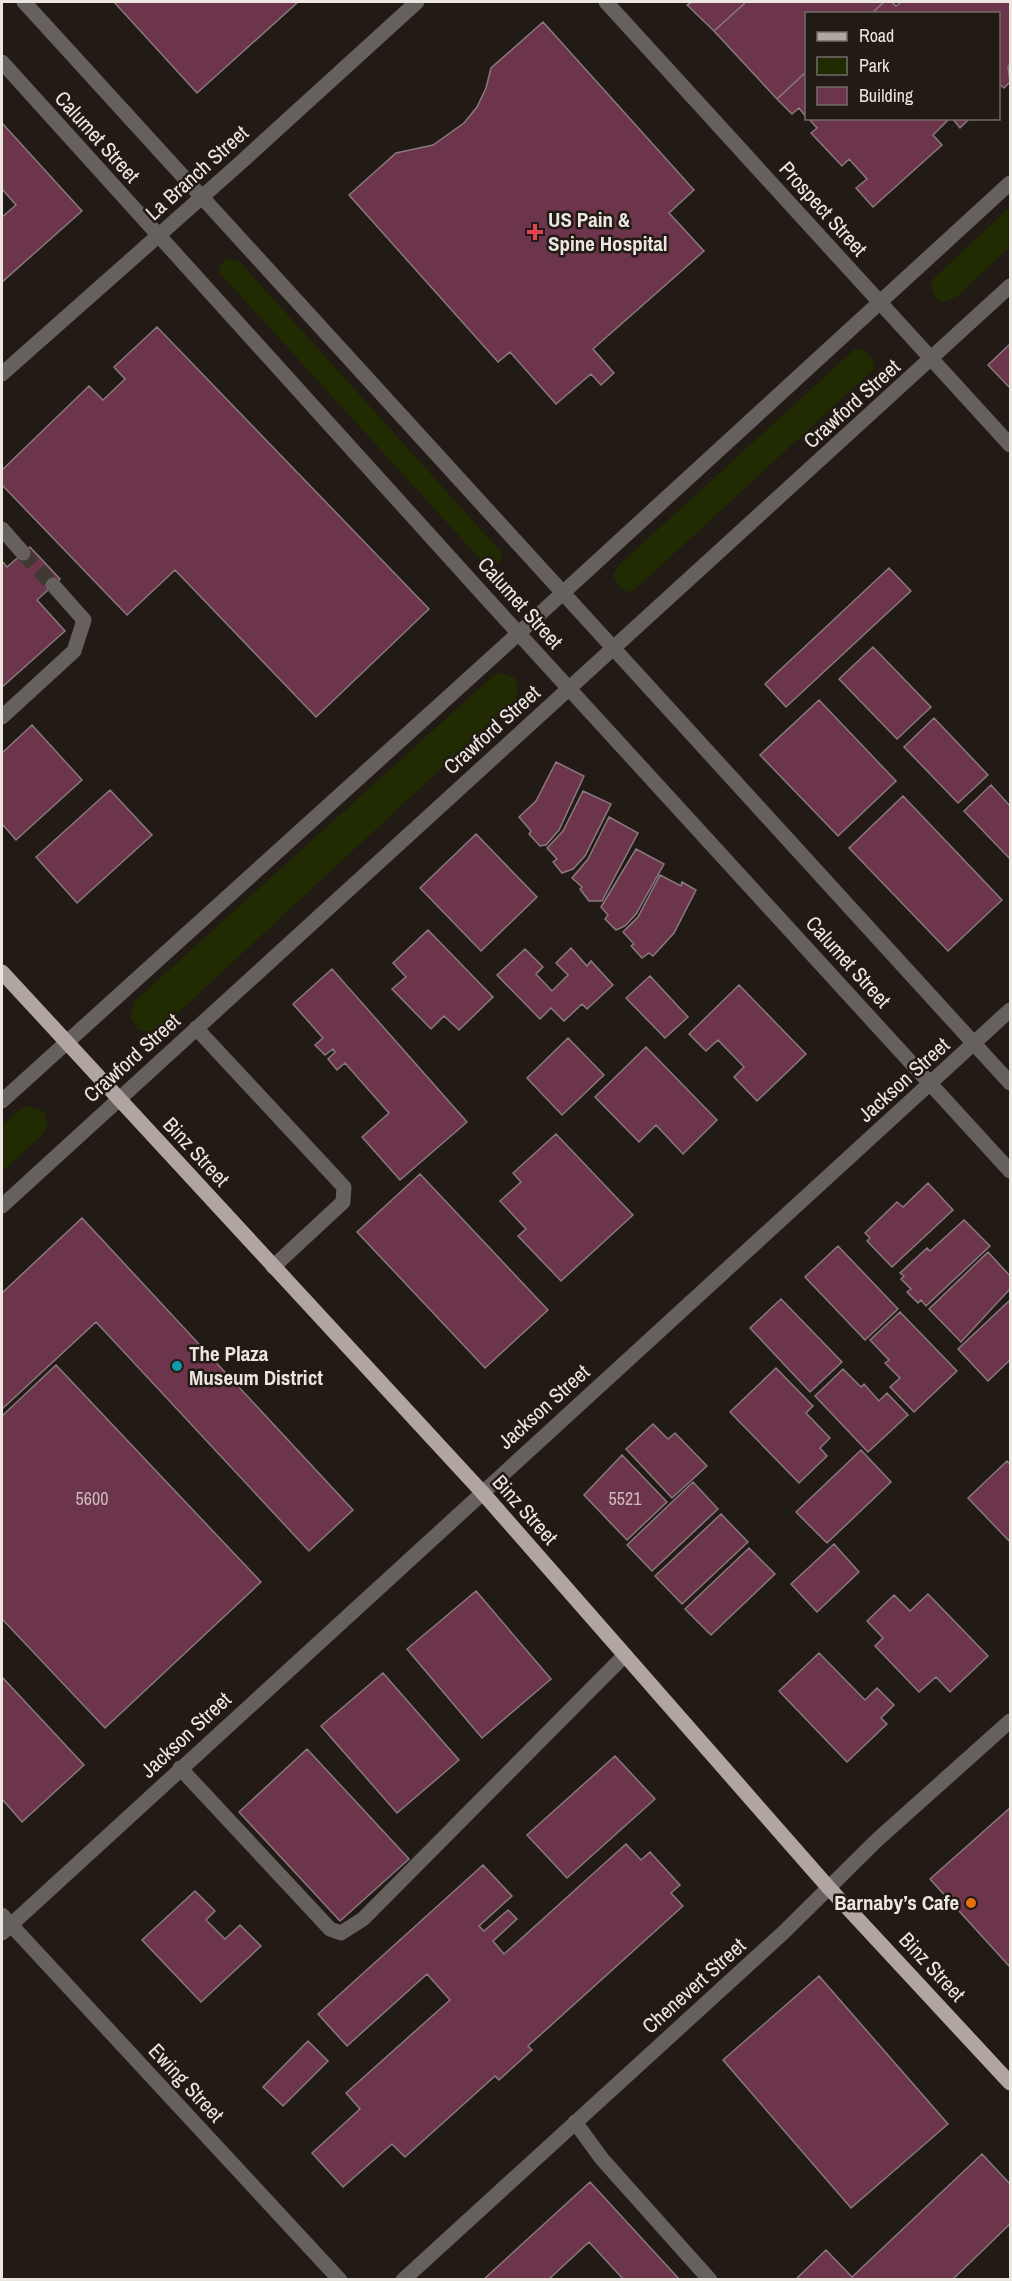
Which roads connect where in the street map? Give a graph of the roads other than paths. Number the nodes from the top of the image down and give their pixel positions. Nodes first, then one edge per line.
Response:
1 (24, 2) edge
2 (417, 2) edge
3 (606, 2) edge
4 (2, 62) edge
5 (1011, 183) edge
6 (202, 197) junction
7 (158, 236) junction
8 (1011, 285) edge
9 (881, 304) junction
10 (932, 359) junction
11 (2, 374) edge
12 (1011, 445) edge
13 (2, 529) edge
14 (23, 553) tunnel mouth
15 (53, 585) tunnel mouth
16 (562, 594) junction
17 (519, 633) junction
18 (613, 649) junction
19 (570, 688) junction
20 (2, 717) edge
21 (2, 972) edge
22 (1011, 1011) edge
23 (196, 1028) junction
24 (66, 1042) junction
25 (975, 1043) junction
26 (931, 1083) junction
27 (1011, 1083) edge
28 (118, 1099) junction
29 (2, 1101) edge
30 (1011, 1171) edge
31 (2, 1206) edge
32 (273, 1267) junction
33 (482, 1492) junction
34 (625, 1655) junction
35 (1011, 1721) edge
36 (180, 1768) junction
37 (829, 1888) junction
38 (4, 1924) edge
39 (1011, 2083) edge
40 (575, 2122) junction
41 (340, 2280) edge
42 (403, 2280) edge
43 (710, 2280) edge

1 - 6 street, Calumet Street
2 - 6 street, La Branch Street
3 - 9 street, Prospect Street
4 - 7 street, Calumet Street
5 - 9 street
6 - 7 street, La Branch Street
6 - 16 street, Calumet Street
7 - 11 street, La Branch Street
7 - 17 street, Calumet Street
8 - 10 street, Crawford Street
9 - 10 street, Prospect Street
9 - 16 street
10 - 12 street, Prospect Street
10 - 18 street, Crawford Street
13 - 14 street
15 - 20 street
16 - 17 street
16 - 18 street, Calumet Street
17 - 19 street, Calumet Street
17 - 24 street
18 - 19 street, Crawford Street
18 - 25 street, Calumet Street
19 - 23 street, Crawford Street
19 - 26 street, Calumet Street
21 - 24 main road, Binz Street
22 - 25 street, Jackson Street
23 - 28 street, Crawford Street
23 - 32 street
24 - 28 main road, Binz Street
24 - 29 street
25 - 26 street, Jackson Street
25 - 27 street, Calumet Street
26 - 30 street, Calumet Street
26 - 33 street, Jackson Street
28 - 31 street, Crawford Street
28 - 32 main road, Binz Street
32 - 33 main road, Binz Street
33 - 34 main road, Binz Street
33 - 36 street, Jackson Street
34 - 36 street
34 - 37 main road, Binz Street
35 - 37 street, Chenevert Street
36 - 38 street, Jackson Street
37 - 39 main road, Binz Street
37 - 40 street, Chenevert Street
38 - 41 street, Ewing Street
40 - 42 street, Chenevert Street
40 - 43 street

